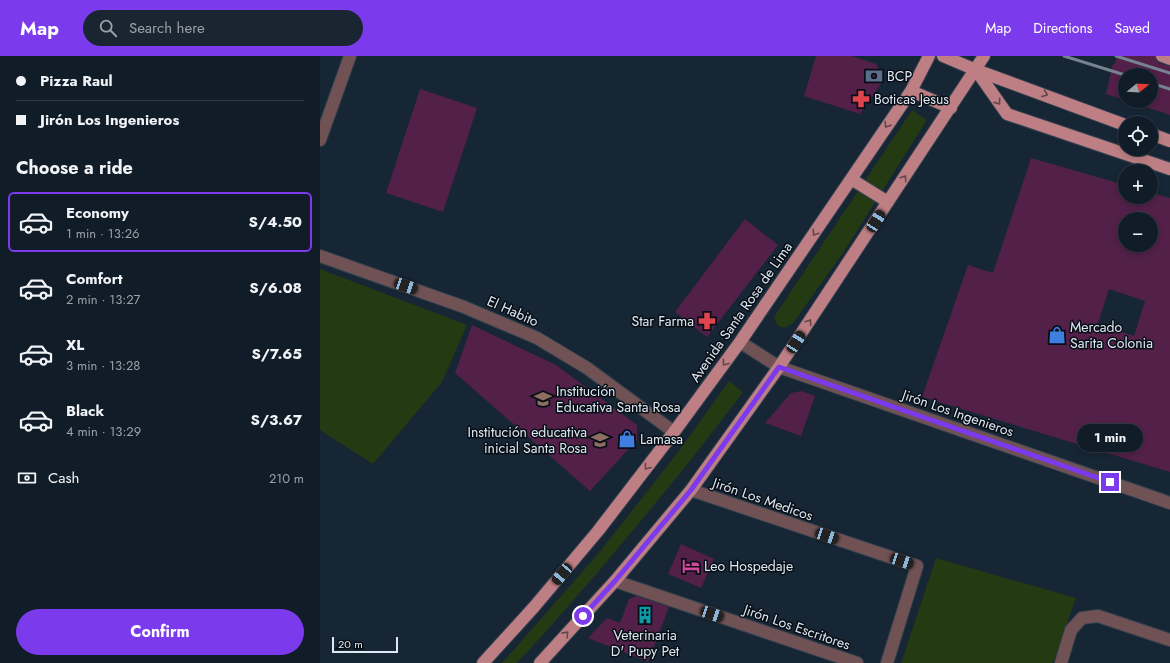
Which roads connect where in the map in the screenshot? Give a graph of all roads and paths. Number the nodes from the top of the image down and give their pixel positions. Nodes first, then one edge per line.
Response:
1 (350, 56) edge
2 (929, 56) edge
3 (943, 56) edge
4 (984, 56) edge
5 (1162, 56) edge
6 (1170, 59) edge
7 (976, 70) junction
8 (911, 91) junction
9 (951, 108) junction
10 (1118, 122) edge
11 (1158, 136) edge
12 (320, 140) edge
13 (1170, 140) edge
14 (1170, 169) edge
15 (851, 179) junction
16 (888, 202) junction
17 (320, 256) edge
18 (740, 342) junction
19 (779, 367) junction
20 (674, 432) junction
21 (691, 490) junction
22 (1170, 503) edge
23 (615, 581) junction
24 (1170, 640) edge
25 (483, 663) edge
26 (540, 663) edge
27 (857, 663) edge
28 (887, 663) edge
29 (1061, 663) edge

1 - 12 street
2 - 8 main road, Avenida Santa Rosa de Lima
3 - 7 main road
4 - 7 main road
5 - 6 main road
7 - 9 main road
7 -> 10 main road
7 -> 14 main road
8 - 9 main road
8 -> 15 main road, Avenida Santa Rosa de Lima
16 -> 9 main road
11 - 13 main road
15 - 16 main road
15 -> 18 main road, Avenida Santa Rosa de Lima
19 -> 16 main road
17 - 20 street, El Habito
18 - 19 street, Jirón Los Ingenieros
18 -> 20 main road, Avenida Santa Rosa de Lima
19 - 21 main road
19 - 22 street, Jirón Los Ingenieros
20 -> 25 main road, Avenida Santa Rosa de Lima
21 - 23 main road
21 - 28 street, Jirón Los Medicos
26 -> 23 main road
23 - 27 street, Jirón Los Escritores
24 - 29 street

